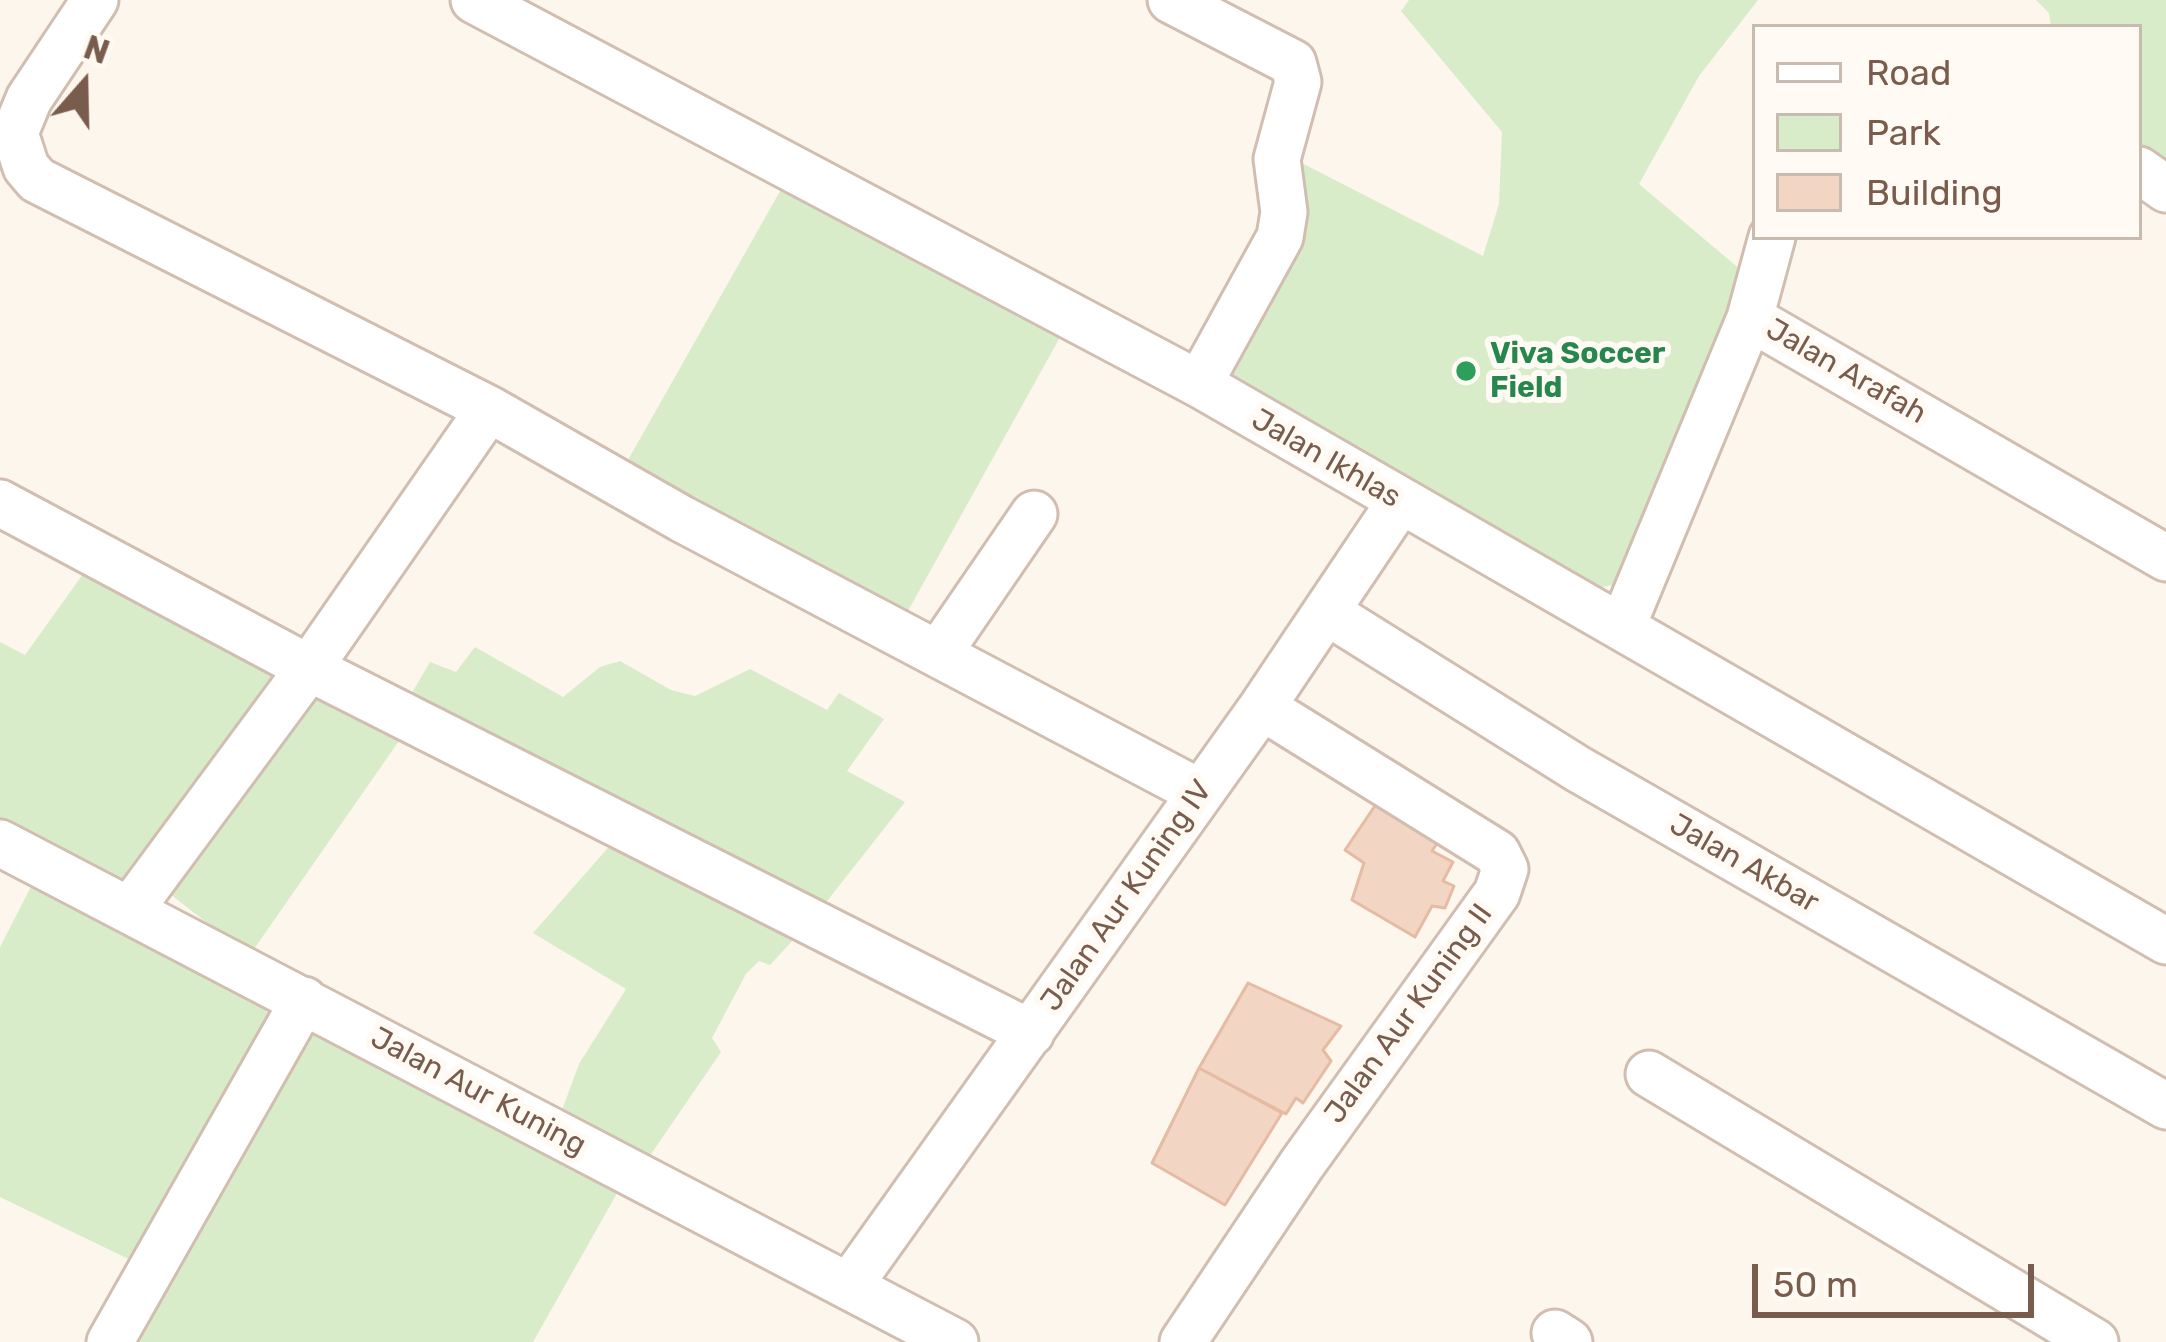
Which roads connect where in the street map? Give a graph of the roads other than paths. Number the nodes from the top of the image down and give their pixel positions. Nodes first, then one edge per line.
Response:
1 (95, 0) edge
2 (474, 0) edge
3 (1171, 0) edge
4 (7, 128) edge
5 (1771, 240) edge
6 (1750, 317) junction
7 (1199, 384) junction
8 (489, 409) junction
9 (1399, 502) junction
10 (0, 503) edge
11 (1034, 514) dead end
12 (2166, 558) edge
13 (1328, 612) junction
14 (1623, 625) junction
15 (938, 654) junction
16 (309, 668) junction
17 (1262, 707) junction
18 (1199, 791) junction
19 (0, 843) edge
20 (130, 910) junction
21 (2166, 941) edge
22 (304, 1000) junction
23 (1031, 1033) junction
24 (1648, 1074) dead end
25 (2166, 1106) edge
26 (849, 1286) junction
27 (110, 1342) edge
28 (956, 1342) edge
29 (1183, 1342) edge
30 (2095, 1342) edge

1 - 4 street
2 - 7 street, Jalan Ikhlas
3 - 7 street
4 - 8 street
5 - 6 street
6 - 12 street, Jalan Arafah
6 - 14 street, Jalan Arafah
7 - 9 street, Jalan Ikhlas
8 - 15 street
8 - 16 street
9 - 13 street, Jalan Aur Kuning IV
9 - 14 street, Jalan Ikhlas
10 - 16 street
11 - 15 street
13 - 17 street, Jalan Aur Kuning IV
13 - 25 street, Jalan Akbar
14 - 21 street, Jalan Ikhlas
15 - 18 street
16 - 20 street
16 - 23 street
17 - 18 street, Jalan Aur Kuning IV
17 - 29 street, Jalan Aur Kuning II
18 - 23 street, Jalan Aur Kuning IV
19 - 20 street, Jalan Aur Kuning
20 - 22 street, Jalan Aur Kuning
22 - 26 street, Jalan Aur Kuning
22 - 27 street
23 - 26 street, Jalan Aur Kuning IV
24 - 30 street
26 - 28 street, Jalan Aur Kuning

